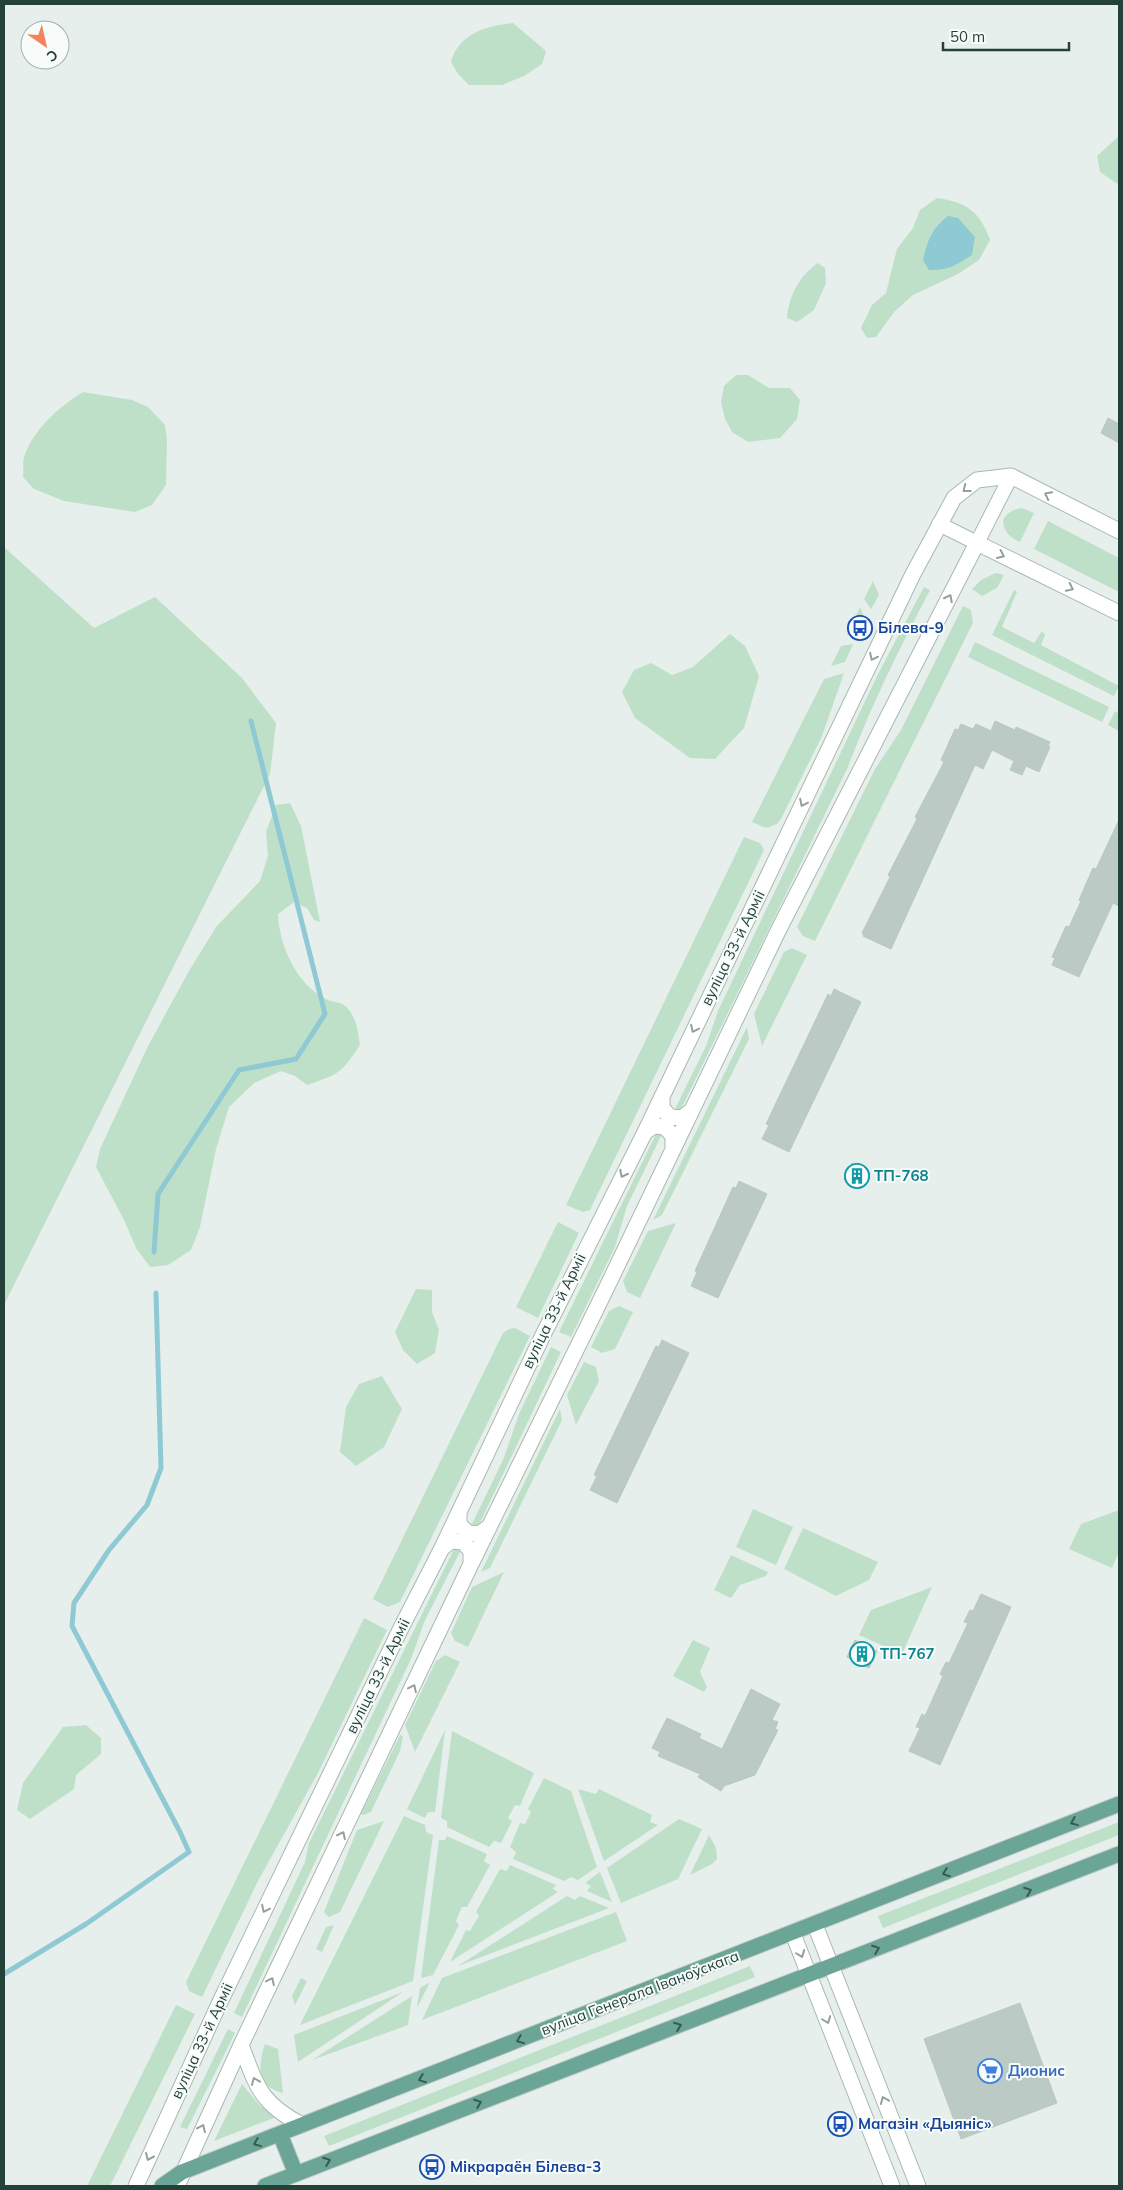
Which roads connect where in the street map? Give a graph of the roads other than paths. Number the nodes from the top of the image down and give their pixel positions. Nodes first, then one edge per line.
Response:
1 (1011, 476) junction
2 (939, 524) junction
3 (1119, 531) edge
4 (977, 544) junction
5 (1119, 613) edge
6 (662, 1096) junction
7 (691, 1111) junction
8 (645, 1132) junction
9 (673, 1148) junction
10 (459, 1512) junction
11 (489, 1527) junction
12 (442, 1548) junction
13 (471, 1564) junction
14 (1119, 1804) edge
15 (1119, 1854) edge
16 (815, 1925) junction
17 (793, 1934) junction
18 (831, 1967) junction
19 (809, 1975) junction
20 (241, 2045) junction
21 (302, 2125) junction
22 (280, 2134) junction
23 (296, 2174) junction
24 (180, 2179) edge
25 (136, 2186) edge
26 (162, 2186) edge
27 (265, 2186) edge
28 (892, 2186) edge
29 (918, 2186) edge

1 -> 2 street, вуліца 33-й Арміі
3 -> 1 street
1 - 4 street
2 - 4 street
2 -> 6 street, вуліца 33-й Арміі
4 -> 5 street
7 -> 4 street
6 - 7 street
6 - 8 street, вуліца 33-й Арміі
7 - 9 street
8 - 9 street
8 -> 10 street, вуліца 33-й Арміі
9 - 11 street
10 - 11 street
10 - 12 street, вуліца 33-й Арміі
11 - 13 street
12 - 13 street
12 -> 25 street, вуліца 33-й Арміі
20 -> 13 street
14 -> 16 main road, вуліца Генерала Іваноўскага
18 -> 15 main road
16 - 17 main road, вуліца Генерала Іваноўскага
16 - 18 street
17 -> 19 street
17 -> 21 main road, вуліца Генерала Іваноўскага
18 - 19 main road
29 -> 18 street
23 -> 19 main road
19 -> 28 street
21 -> 20 street
24 -> 20 street
21 - 22 main road, вуліца Генерала Іваноўскага
22 - 23 main road
22 -> 24 main road, вуліца Генерала Іваноўскага
23 - 27 main road
24 - 26 main road, вуліца Генерала Іваноўскага

